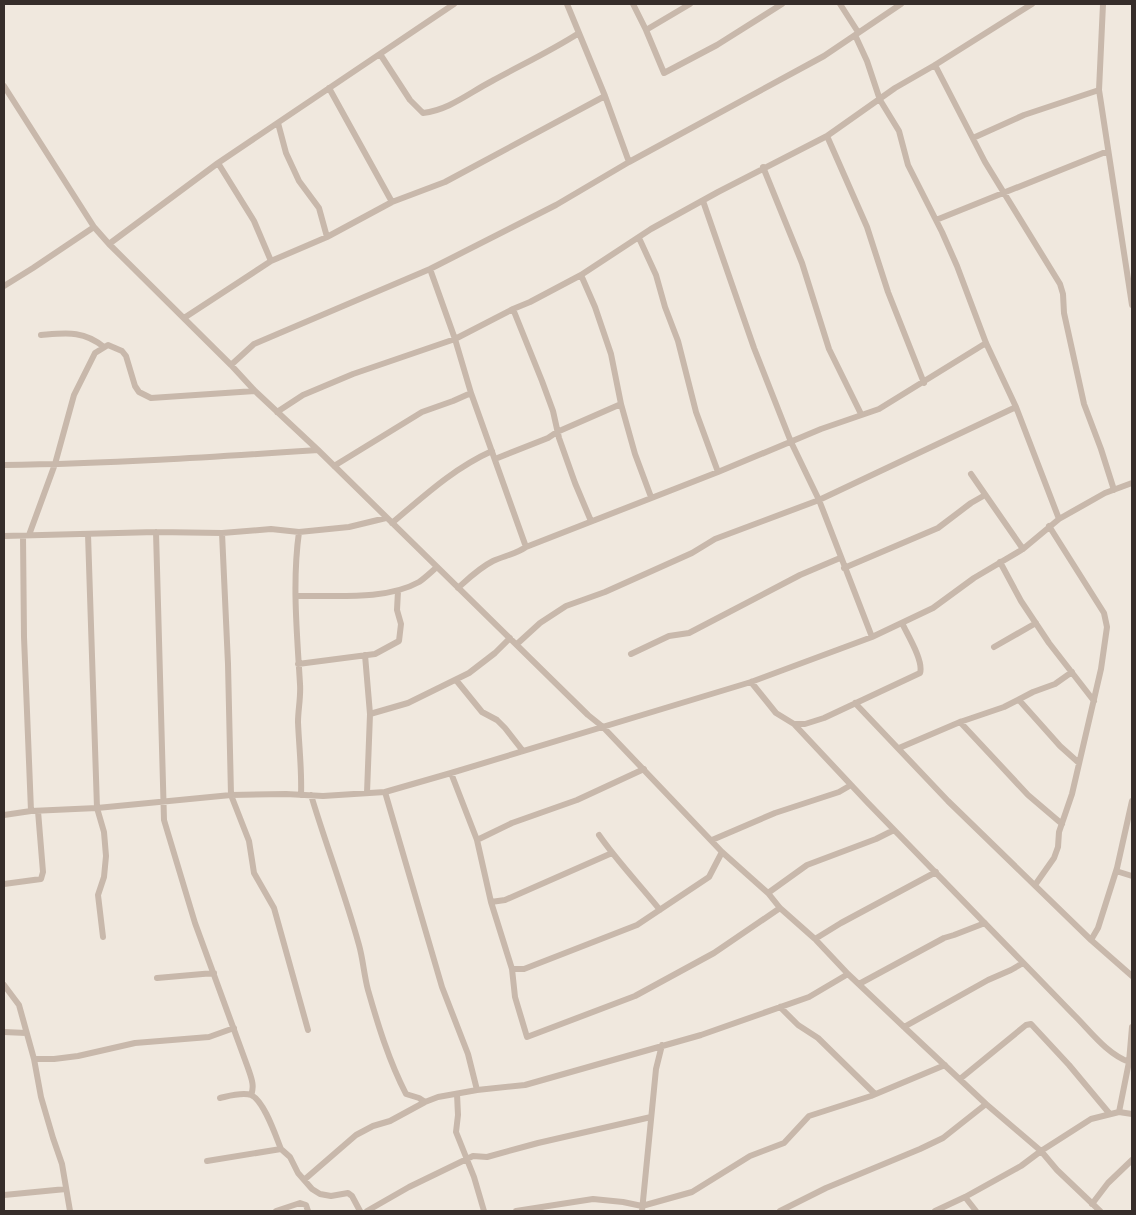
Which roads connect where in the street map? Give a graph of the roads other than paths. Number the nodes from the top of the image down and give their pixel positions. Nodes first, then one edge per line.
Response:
1 (454, 4) edge
2 (633, 4) edge
3 (690, 4) edge
4 (782, 4) edge
5 (840, 4) edge
6 (901, 4) edge
7 (1032, 4) edge
8 (1103, 4) edge
9 (570, 5) edge
10 (646, 30) junction
11 (579, 33) junction
12 (856, 33) junction
13 (380, 54) junction
14 (935, 65) junction
15 (4, 86) edge
16 (329, 88) junction
17 (1100, 90) junction
18 (605, 96) junction
19 (880, 100) junction
20 (278, 122) junction
21 (827, 136) junction
22 (973, 138) junction
23 (1108, 151) junction
24 (629, 162) junction
25 (218, 163) junction
26 (763, 167) junction
27 (1004, 193) junction
28 (703, 201) junction
29 (392, 202) junction
30 (936, 220) junction
31 (94, 227) junction
32 (327, 237) junction
33 (639, 238) junction
34 (109, 244) junction
35 (271, 261) junction
36 (430, 270) junction
37 (581, 275) junction
38 (1131, 285) edge
39 (4, 286) edge
40 (1132, 305) edge
41 (513, 309) junction
42 (184, 318) junction
43 (41, 335) dead end
44 (455, 339) junction
45 (986, 343) junction
46 (104, 347) junction
47 (232, 365) junction
48 (924, 383) junction
49 (255, 391) junction
50 (471, 393) junction
51 (621, 404) junction
52 (1016, 407) junction
53 (277, 412) junction
54 (861, 414) junction
55 (557, 432) junction
56 (791, 442) junction
57 (318, 450) junction
58 (492, 451) junction
59 (495, 459) junction
60 (55, 464) junction
61 (4, 465) edge
62 (334, 466) junction
63 (718, 472) junction
64 (971, 474) dead end
65 (1132, 483) edge
66 (1114, 490) junction
67 (985, 495) junction
68 (651, 497) junction
69 (819, 500) junction
70 (386, 518) junction
71 (1059, 519) junction
72 (591, 521) junction
73 (392, 523) junction
74 (1049, 526) junction
75 (156, 532) junction
76 (299, 532) junction
77 (222, 533) junction
78 (88, 534) junction
79 (4, 536) edge
80 (26, 536) junction
81 (526, 546) junction
82 (1023, 548) junction
83 (840, 558) junction
84 (1000, 562) junction
85 (437, 567) junction
86 (844, 568) junction
87 (458, 588) junction
88 (398, 591) junction
89 (296, 596) junction
90 (902, 623) junction
91 (1036, 623) junction
92 (872, 637) junction
93 (510, 638) junction
94 (517, 644) junction
95 (994, 647) dead end
96 (631, 654) dead end
97 (365, 655) junction
98 (298, 664) junction
99 (1072, 672) junction
100 (456, 680) junction
101 (751, 682) junction
102 (1019, 700) junction
103 (1094, 701) junction
104 (855, 703) junction
105 (370, 714) junction
106 (960, 722) junction
107 (794, 724) junction
108 (603, 727) junction
109 (900, 748) junction
110 (523, 751) junction
111 (1079, 763) junction
112 (644, 769) junction
113 (451, 773) junction
114 (851, 785) junction
115 (385, 792) junction
116 (368, 793) junction
117 (301, 794) junction
118 (231, 795) junction
119 (311, 795) junction
120 (1132, 801) edge
121 (163, 802) junction
122 (97, 808) junction
123 (1131, 810) edge
124 (30, 811) junction
125 (38, 811) junction
126 (4, 815) edge
127 (1062, 824) junction
128 (894, 830) junction
129 (598, 835) dead end
130 (477, 840) junction
131 (712, 840) junction
132 (722, 852) junction
133 (612, 854) junction
134 (936, 872) junction
135 (1116, 872) junction
136 (1132, 876) edge
137 (4, 884) edge
138 (1035, 885) junction
139 (768, 893) junction
140 (491, 902) junction
141 (780, 908) junction
142 (660, 910) junction
143 (985, 922) junction
144 (103, 936) dead end
145 (815, 940) junction
146 (1091, 940) junction
147 (1023, 963) junction
148 (512, 969) junction
149 (214, 973) junction
150 (848, 974) junction
151 (1132, 976) edge
152 (157, 978) dead end
153 (859, 984) junction
154 (4, 985) edge
155 (780, 1007) junction
156 (904, 1027) junction
157 (1132, 1027) edge
158 (234, 1028) junction
159 (308, 1030) dead end
160 (4, 1032) edge
161 (1132, 1032) edge
162 (26, 1033) junction
163 (662, 1046) junction
164 (34, 1059) junction
165 (1129, 1062) junction
166 (945, 1065) junction
167 (960, 1079) junction
168 (477, 1090) junction
169 (457, 1094) junction
170 (875, 1094) junction
171 (251, 1095) junction
172 (220, 1098) dead end
173 (425, 1102) junction
174 (986, 1104) junction
175 (1119, 1112) junction
176 (1110, 1113) junction
177 (1132, 1114) edge
178 (651, 1117) junction
179 (281, 1149) junction
180 (1041, 1151) junction
181 (467, 1159) junction
182 (1132, 1160) edge
183 (206, 1161) dead end
184 (304, 1180) junction
185 (66, 1189) junction
186 (4, 1194) edge
187 (965, 1197) junction
188 (1092, 1204) junction
189 (642, 1209) edge
190 (70, 1211) edge
191 (276, 1211) edge
192 (308, 1211) edge
193 (360, 1211) edge
194 (367, 1211) edge
195 (484, 1211) edge
196 (516, 1211) edge
197 (780, 1211) edge
198 (935, 1211) edge
199 (976, 1211) edge
200 (1100, 1211) edge

1 - 13 street
2 - 10 street
3 - 10 street
4 - 10 street
5 - 12 street
6 - 12 street
7 - 14 street
8 - 17 street
9 - 11 street
11 - 13 street
11 - 18 street
12 - 19 street
12 - 24 street
13 - 16 street
14 - 19 street
14 - 22 street
15 - 31 street
16 - 20 street
16 - 29 street
17 - 22 street
17 - 23 street
18 - 24 street
18 - 29 street
19 - 21 street
19 - 30 street
20 - 25 street
20 - 32 street
21 - 26 street
21 - 48 street
22 - 27 street
23 - 27 street
23 - 38 street
24 - 36 street
25 - 34 street
25 - 35 street
26 - 28 street
26 - 54 street
27 - 30 street
27 - 66 street
28 - 33 street
28 - 56 street
29 - 32 street
30 - 45 street
31 - 34 street
31 - 39 street
32 - 35 street
33 - 37 street
33 - 63 street
34 - 42 street
35 - 42 street
36 - 44 street
36 - 47 street
37 - 41 street
37 - 51 street
38 - 40 street
41 - 44 street
41 - 55 street
42 - 47 street
43 - 46 street
44 - 50 street
44 - 53 street
45 - 48 street
45 - 52 street
46 - 49 street
46 - 60 street
47 - 49 street
48 - 54 street
49 - 53 street
50 - 58 street
50 - 62 street
51 - 55 street
51 - 68 street
52 - 69 street
52 - 71 street
53 - 57 street
54 - 56 street
55 - 59 street
55 - 72 street
56 - 63 street
56 - 69 street
57 - 60 street
57 - 62 street
58 - 59 street
58 - 73 street
59 - 81 street
60 - 61 street
60 - 80 street
62 - 70 street
63 - 68 street
64 - 67 street
65 - 66 street
66 - 71 street
67 - 82 street
67 - 86 street
68 - 72 street
69 - 83 street
69 - 94 street
70 - 73 street
70 - 76 street
71 - 74 street
72 - 81 street
73 - 85 street
74 - 82 street
74 - 103 street
75 - 77 street
75 - 78 street
75 - 121 street
76 - 77 street
76 - 89 street
77 - 118 street
78 - 80 street
78 - 122 street
79 - 80 street
80 - 124 street
81 - 87 street
82 - 84 street
83 - 86 street
83 - 96 street
84 - 90 street
84 - 91 street
85 - 87 street
85 - 88 street
86 - 92 street
87 - 93 street
88 - 89 street
88 - 97 street
89 - 98 street
90 - 92 street
90 - 104 street
91 - 95 street
91 - 99 street
92 - 101 street
93 - 94 street
93 - 100 street
94 - 108 street
97 - 98 street
97 - 105 street
98 - 117 street
99 - 102 street
99 - 103 street
100 - 105 street
100 - 110 street
101 - 107 street
101 - 108 street
102 - 106 street
102 - 111 street
103 - 111 street
104 - 107 street
104 - 109 street
105 - 116 street
106 - 109 street
106 - 127 street
107 - 114 street
108 - 110 street
108 - 112 street
109 - 138 street
110 - 113 street
111 - 127 street
112 - 130 street
112 - 131 street
113 - 115 street
113 - 130 street
114 - 128 street
114 - 131 street
115 - 116 street
115 - 168 street
116 - 119 street
117 - 118 street
117 - 119 street
118 - 121 street
118 - 159 street
119 - 173 street
120 - 123 street
121 - 122 street
121 - 149 street
122 - 125 street
122 - 144 street
123 - 135 street
124 - 125 street
124 - 126 street
125 - 137 street
127 - 138 street
128 - 134 street
128 - 139 street
129 - 133 street
130 - 140 street
131 - 132 street
132 - 139 street
132 - 142 street
133 - 140 street
133 - 142 street
134 - 143 street
134 - 145 street
135 - 136 street
135 - 146 street
138 - 146 street
139 - 141 street
140 - 148 street
141 - 145 street
141 - 148 street
142 - 148 street
143 - 147 street
143 - 153 street
145 - 150 street
146 - 151 street
147 - 156 street
147 - 165 street
149 - 152 street
149 - 158 street
150 - 153 street
150 - 155 street
153 - 156 street
154 - 162 street
155 - 163 street
155 - 170 street
156 - 166 street
157 - 161 street
158 - 164 street
158 - 171 street
160 - 162 street
161 - 165 street
162 - 164 street
163 - 168 street
163 - 178 street
164 - 185 street
165 - 175 street
166 - 167 street
166 - 170 street
167 - 174 street
167 - 176 street
168 - 169 street
169 - 173 street
169 - 181 street
170 - 189 street
171 - 172 street
171 - 179 street
173 - 184 street
174 - 180 street
174 - 197 street
175 - 176 street
175 - 177 street
176 - 180 street
178 - 181 street
178 - 189 street
179 - 183 street
179 - 184 street
180 - 187 street
180 - 188 street
181 - 194 street
181 - 195 street
182 - 188 street
184 - 193 street
185 - 186 street
185 - 190 street
187 - 198 street
187 - 199 street
188 - 200 street
189 - 196 street
191 - 192 street

